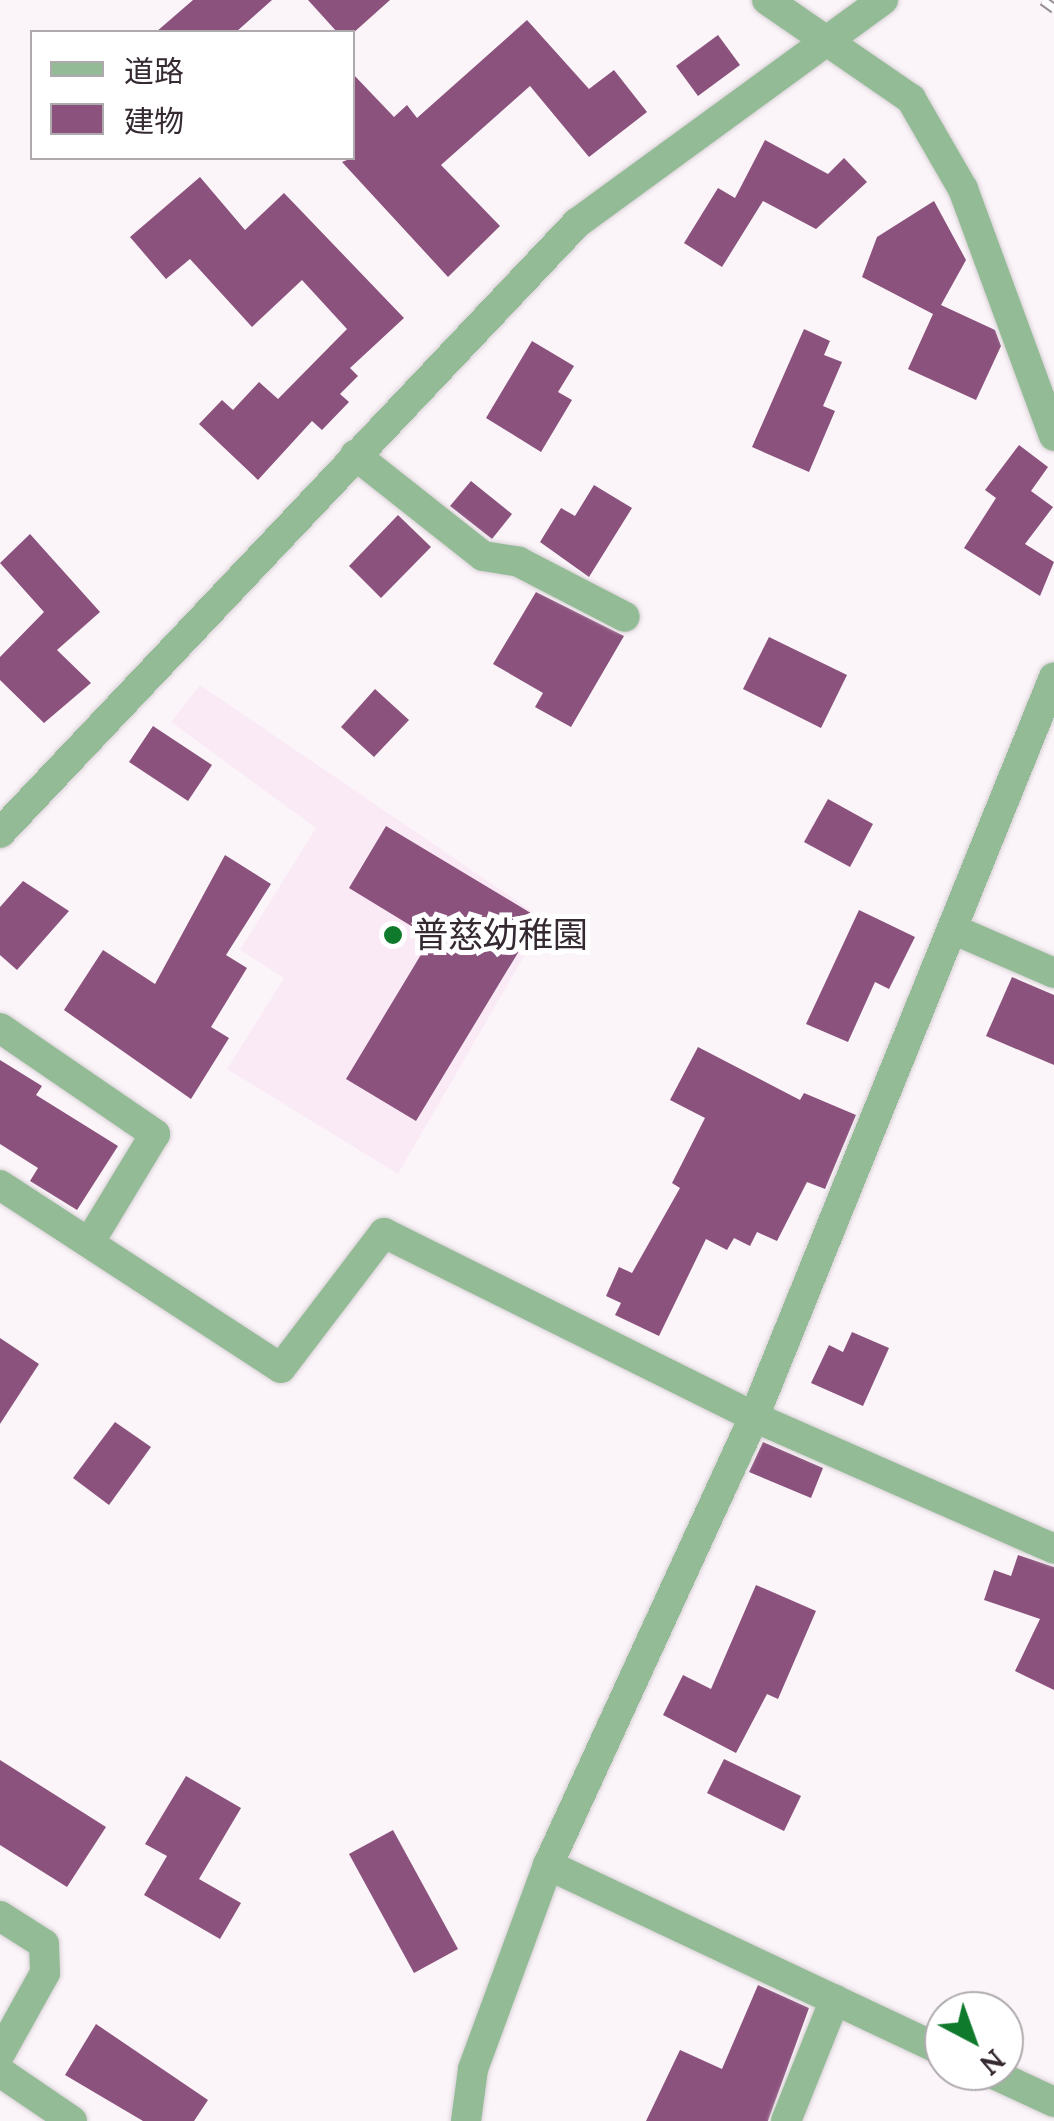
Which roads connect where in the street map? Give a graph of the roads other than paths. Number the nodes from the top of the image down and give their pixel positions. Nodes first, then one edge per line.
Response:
1 (767, 0) edge
2 (882, 0) edge
3 (833, 41) junction
4 (1054, 436) edge
5 (355, 455) junction
6 (625, 617) dead end
7 (1054, 677) edge
8 (2, 827) edge
9 (957, 930) junction
10 (1054, 973) edge
11 (0, 1028) edge
12 (0, 1185) edge
13 (89, 1242) junction
14 (754, 1417) junction
15 (1054, 1550) edge
16 (548, 1864) junction
17 (0, 1916) edge
18 (835, 1999) junction
19 (924, 2041) edge
20 (0, 2054) edge
21 (0, 2072) edge
22 (1024, 2088) edge
23 (1054, 2102) edge
24 (72, 2121) edge
25 (466, 2121) edge
26 (786, 2121) edge

1 - 3 street
2 - 3 street
3 - 4 street
3 - 5 street
5 - 6 street
5 - 8 street
7 - 9 street
9 - 10 street
9 - 14 street
11 - 13 street
12 - 13 street
13 - 14 street
14 - 15 street
14 - 16 street
16 - 18 street
16 - 25 street
17 - 20 street
18 - 19 street
18 - 26 street
21 - 24 street
22 - 23 street

